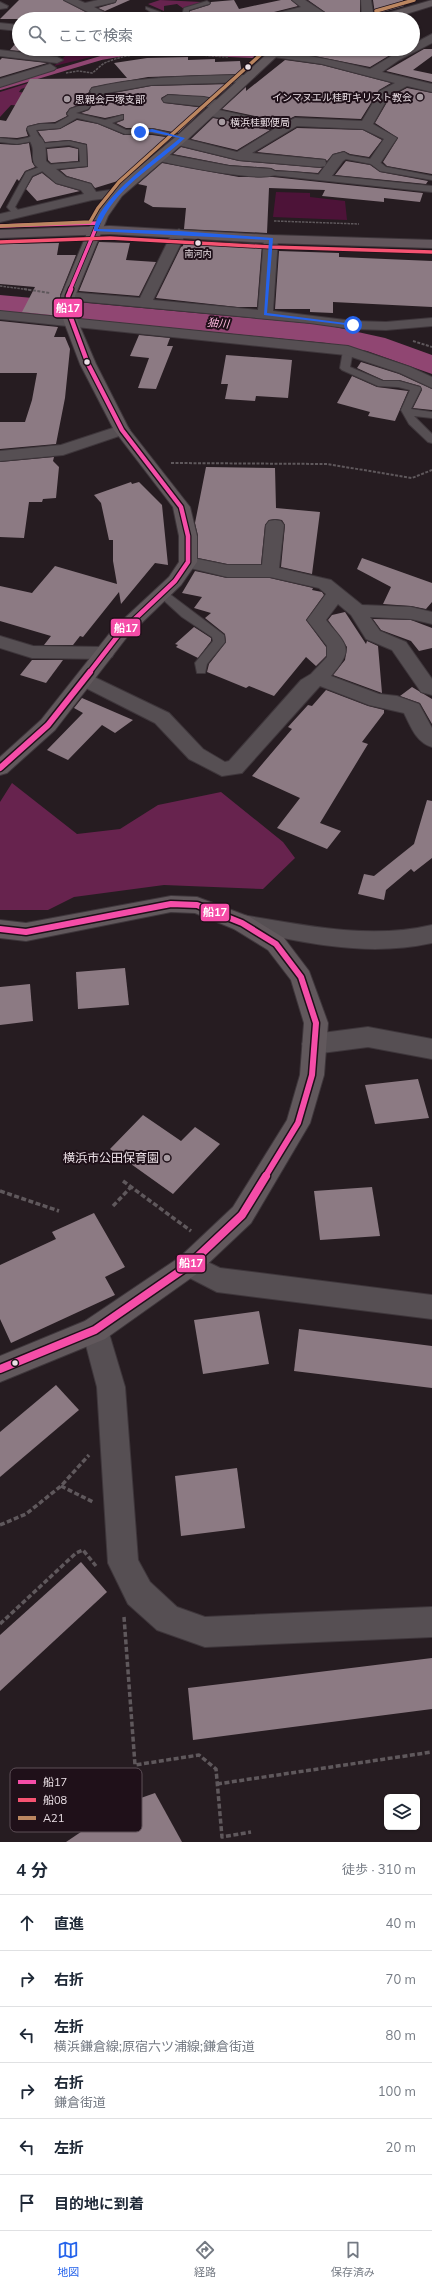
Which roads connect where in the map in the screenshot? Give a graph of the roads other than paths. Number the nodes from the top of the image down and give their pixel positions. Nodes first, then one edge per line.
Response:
1 (69, 0) edge
2 (110, 0) edge
3 (366, 0) edge
4 (303, 2) edge
5 (207, 3) dead end
6 (432, 4) edge
7 (84, 7) junction
8 (148, 8) dead end
9 (94, 12) edge
10 (156, 12) edge
11 (186, 12) edge
12 (279, 12) edge
13 (318, 12) edge
14 (367, 12) edge
15 (403, 12) edge
16 (12, 23) edge
17 (0, 26) edge
18 (432, 37) edge
19 (427, 46) edge
20 (0, 52) edge
21 (12, 55) edge
22 (18, 56) edge
23 (271, 56) joint
24 (397, 56) edge
25 (371, 73) junction
26 (244, 79) junction
27 (405, 82) junction
28 (0, 84) edge
29 (432, 88) edge
30 (96, 91) joint
31 (168, 99) dead end
32 (214, 108) junction
33 (75, 116) junction
34 (120, 116) dead end
35 (104, 123) junction
36 (366, 125) junction
37 (281, 130) junction
38 (314, 135) dead end
39 (180, 139) junction
40 (0, 140) edge
41 (37, 142) junction
42 (261, 142) junction
43 (284, 145) dead end
44 (239, 156) junction
45 (344, 156) joint
46 (160, 157) junction
47 (374, 162) junction
48 (320, 163) dead end
49 (46, 168) junction
50 (271, 174) joint
51 (324, 177) junction
52 (432, 179) edge
53 (429, 189) edge
54 (117, 193) junction
55 (92, 196) junction
56 (18, 214) junction
57 (0, 218) edge
58 (0, 226) edge
59 (96, 227) junction
60 (179, 233) junction
61 (0, 234) edge
62 (432, 234) edge
63 (271, 239) junction
64 (432, 244) edge
65 (68, 298) junction
66 (145, 302) junction
67 (265, 314) junction
68 (0, 315) edge
69 (71, 320) junction
70 (432, 322) edge
71 (353, 327) junction
72 (349, 350) junction
73 (432, 383) edge
74 (408, 412) junction
75 (432, 415) edge
76 (122, 430) junction
77 (432, 440) edge
78 (0, 456) edge
79 (275, 525) dead end
80 (188, 562) junction
81 (270, 570) junction
82 (163, 593) junction
83 (337, 593) junction
84 (357, 611) junction
85 (432, 618) edge
86 (0, 642) edge
87 (105, 653) junction
88 (201, 670) dead end
89 (318, 678) junction
90 (85, 680) junction
91 (432, 689) edge
92 (432, 740) edge
93 (0, 768) edge
94 (242, 923) junction
95 (0, 929) edge
96 (432, 934) edge
97 (314, 1044) junction
98 (432, 1049) edge
99 (189, 1265) junction
100 (432, 1307) edge
101 (95, 1330) junction
102 (0, 1368) edge
103 (432, 1622) edge

1 - 7 street
2 - 7 street
3 - 14 street
4 - 12 street
4 - 13 street
5 - 11 lane
6 - 15 street
7 - 9 street
8 - 10 lane
16 - 17 street
18 - 19 street
20 - 21 street
22 - 28 street
23 - 25 street
23 - 26 street
24 - 25 street
25 - 27 street
26 - 30 street
26 - 32 street
27 - 29 street
27 - 36 street
30 - 33 lane
31 - 32 street
32 - 37 street
32 - 39 street
33 - 35 lane
33 - 41 lane
34 - 35 lane
35 - 39 lane
36 - 37 street
36 - 47 street
37 - 38 street
37 - 42 street
39 - 44 street
39 - 46 street
40 - 41 lane
41 - 49 street
41 - 49 lane
42 - 43 street
42 - 44 street
44 - 48 street
45 - 47 lane
45 - 51 street
46 - 50 street
46 - 54 street
47 - 52 lane
49 - 55 street
49 - 56 lane
50 - 51 lane
51 - 53 lane
52 - 53 lane
54 - 55 street
54 - 59 street
55 - 56 street
56 - 57 street
58 - 59 main road
59 - 60 main road
59 - 61 main road
59 - 62 main road
59 - 65 street
60 - 63 main road
60 - 66 street
63 - 64 main road
63 - 67 street
65 - 66 street
65 - 69 street
66 - 67 street
67 - 71 street
68 - 69 street
69 - 72 street
69 - 76 street
70 - 71 street
71 - 72 street
72 - 73 street
72 - 74 lane
74 - 75 lane
74 - 77 lane
76 - 78 street
76 - 80 street
79 - 81 street
80 - 81 street
80 - 82 street
81 - 83 street
82 - 87 street
82 - 88 lane
83 - 84 street
83 - 89 street
84 - 85 street
84 - 91 street
86 - 87 street
87 - 90 street
89 - 90 street
89 - 92 street
90 - 93 street
94 - 95 street
94 - 96 street
94 - 97 street
97 - 98 street
97 - 99 street
99 - 100 street
99 - 101 street
101 - 102 street
101 - 103 street

